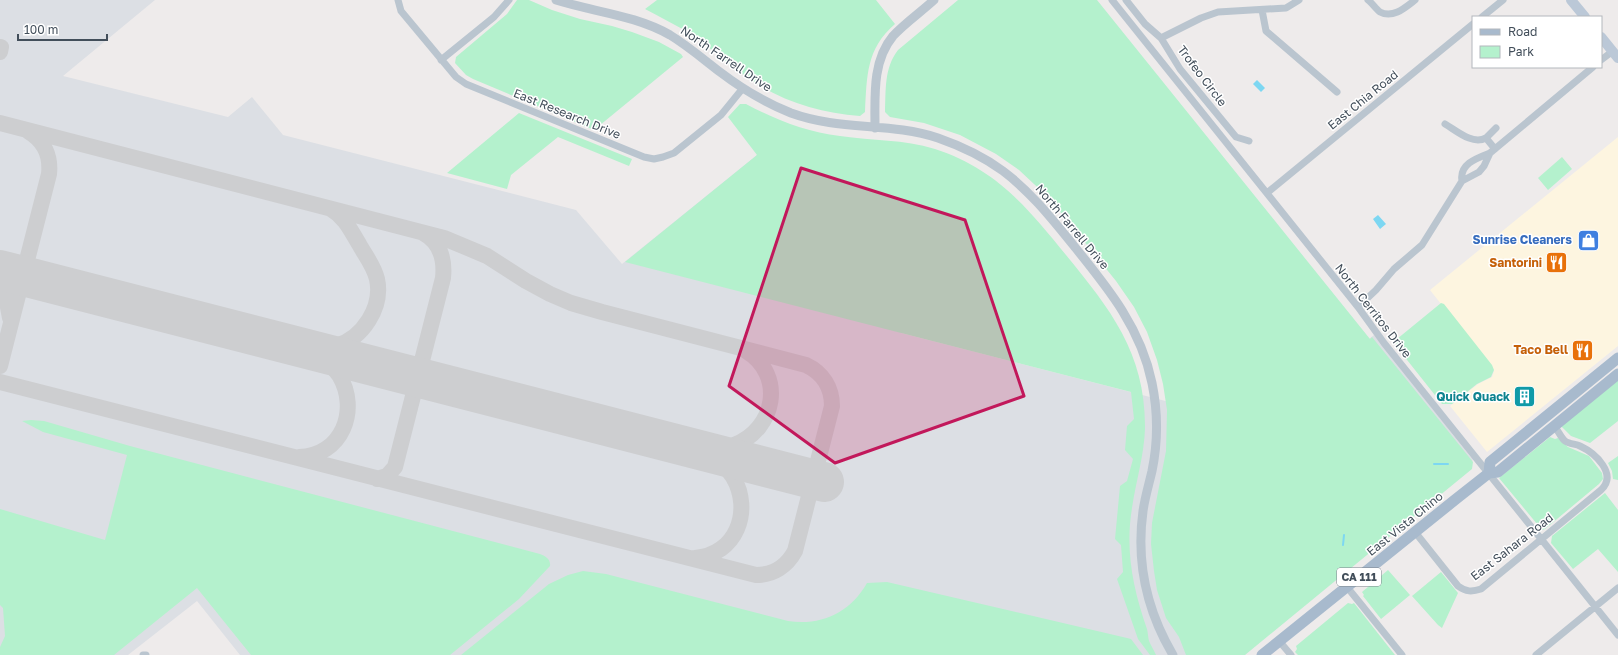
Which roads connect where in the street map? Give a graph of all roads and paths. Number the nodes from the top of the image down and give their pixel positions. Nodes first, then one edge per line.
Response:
1 (398, 0) edge
2 (509, 0) edge
3 (556, 0) edge
4 (934, 0) edge
5 (1112, 0) edge
6 (1126, 0) edge
7 (1299, 0) edge
8 (1368, 0) edge
9 (1415, 0) edge
10 (1503, 0) edge
11 (1571, 0) edge
12 (1262, 10) junction
13 (1483, 16) edge
14 (1584, 16) edge
15 (1472, 25) edge
16 (1161, 38) junction
17 (1602, 38) edge
18 (1615, 55) edge
19 (441, 60) junction
20 (1602, 60) edge
21 (1592, 68) edge
22 (743, 88) junction
23 (1337, 92) dead end
24 (1446, 124) dead end
25 (875, 128) junction
26 (1496, 128) dead end
27 (1486, 138) junction
28 (1249, 142) dead end
29 (1492, 151) junction
30 (1462, 181) junction
31 (1267, 193) junction
32 (1358, 307) junction
33 (1618, 358) edge
34 (1618, 374) edge
35 (1554, 426) junction
36 (1489, 473) junction
37 (1415, 532) junction
38 (1541, 539) junction
39 (1347, 587) junction
40 (1618, 588) edge
41 (1595, 607) junction
42 (1618, 635) edge
43 (1280, 642) junction
44 (1173, 655) edge
45 (1262, 655) edge
46 (1290, 655) edge
47 (1402, 655) edge
48 (1536, 655) edge

1 - 19 street, East Research Drive
2 - 19 street
3 - 22 street, North Farrell Drive
4 - 25 street
5 - 31 street, North Cerritos Drive
6 - 16 street, Trofeo Circle
7 - 12 street
8 - 9 street
10 - 13 street
11 - 14 main road
12 - 16 street
12 - 23 street
15 - 31 street, East Chia Road
16 - 28 street, Trofeo Circle
17 - 18 main road
18 - 20 street
19 - 22 street, East Research Drive
21 - 29 street
22 - 25 street, North Farrell Drive
24 - 27 street
25 - 44 street, North Farrell Drive
26 - 27 street
27 - 29 street
29 - 30 street
29 - 30 street
30 - 32 street
31 - 32 street, North Cerritos Drive
32 - 36 street, North Cerritos Drive
33 - 36 main road, East Vista Chino / CA 111
34 - 35 main road, East Vista Chino / CA 111
35 - 36 main road, East Vista Chino / CA 111
35 - 38 street, East Sahara Road
36 - 37 main road, East Vista Chino / CA 111
36 - 38 street, North Cerritos Drive
37 - 38 street, East Sahara Road
37 - 39 main road, East Vista Chino / CA 111
38 - 41 street, North Cerritos Drive
39 - 43 main road, East Vista Chino / CA 111
39 - 47 street
40 - 41 street
41 - 42 street, North Cerritos Drive
41 - 48 street
43 - 45 main road, East Vista Chino / CA 111
43 - 46 street

